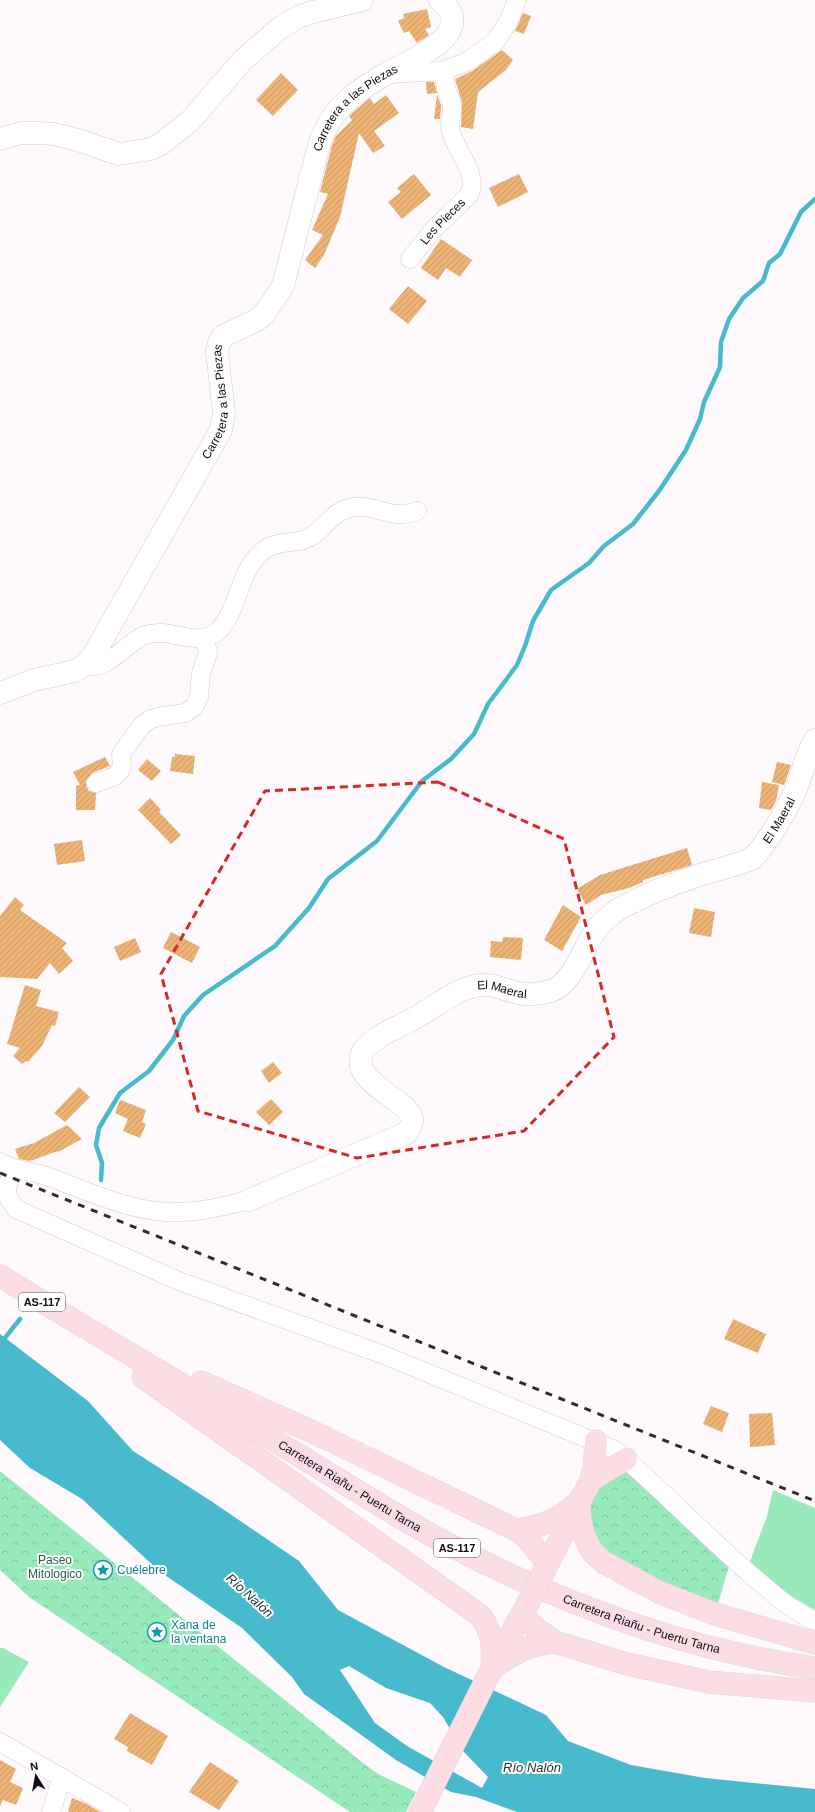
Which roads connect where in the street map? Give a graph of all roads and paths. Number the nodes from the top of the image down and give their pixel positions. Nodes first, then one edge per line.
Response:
1 (362, 0) edge
2 (440, 0) edge
3 (517, 0) edge
4 (442, 71) junction
5 (383, 75) junction
6 (0, 139) edge
7 (410, 259) dead end
8 (416, 511) dead end
9 (205, 639) junction
10 (85, 665) junction
11 (0, 693) edge
12 (815, 740) edge
13 (96, 783) dead end
14 (6, 1165) edge
15 (249, 1200) joint
16 (0, 1276) edge
17 (84, 1326) junction
18 (131, 1355) junction
19 (596, 1441) junction
20 (626, 1459) junction
21 (591, 1480) junction
22 (579, 1501) junction
23 (516, 1530) junction
24 (548, 1561) junction
25 (603, 1562) junction
26 (525, 1609) junction
27 (481, 1616) junction
28 (815, 1621) edge
29 (555, 1642) junction
30 (815, 1643) edge
31 (815, 1668) edge
32 (491, 1671) junction
33 (815, 1691) edge
34 (0, 1742) edge
35 (62, 1777) junction
36 (421, 1810) edge
37 (51, 1812) edge
38 (121, 1812) edge

1 - 6 street
2 - 5 street, Carretera a las Piezas
3 - 4 street
4 - 5 street
4 - 7 street, Les Pieces
5 - 10 street, Carretera a las Piezas
8 - 9 street
9 - 10 street
9 - 13 street
10 - 11 street
12 - 15 street, El Maeral
14 - 15 street
14 - 19 street
16 - 17 main road, Carretera Riañu - Puertu Tarna / AS-117
17 - 18 main road, Carretera Riañu - Puertu Tarna / AS-117
17 - 27 main road
18 - 23 main road
18 - 31 main road, Carretera Riañu - Puertu Tarna / AS-117
19 - 20 street
19 - 21 main road
20 - 21 main road
20 - 28 street
21 - 22 main road
22 - 23 main road
22 - 24 main road
22 - 25 main road
23 - 24 main road
24 - 25 main road
24 - 26 main road, bridge
25 - 30 main road
26 - 27 main road
26 - 29 main road
26 - 32 main road
27 - 32 main road
29 - 32 main road
29 - 33 main road
32 - 36 main road
34 - 35 street
35 - 37 street
35 - 38 street

